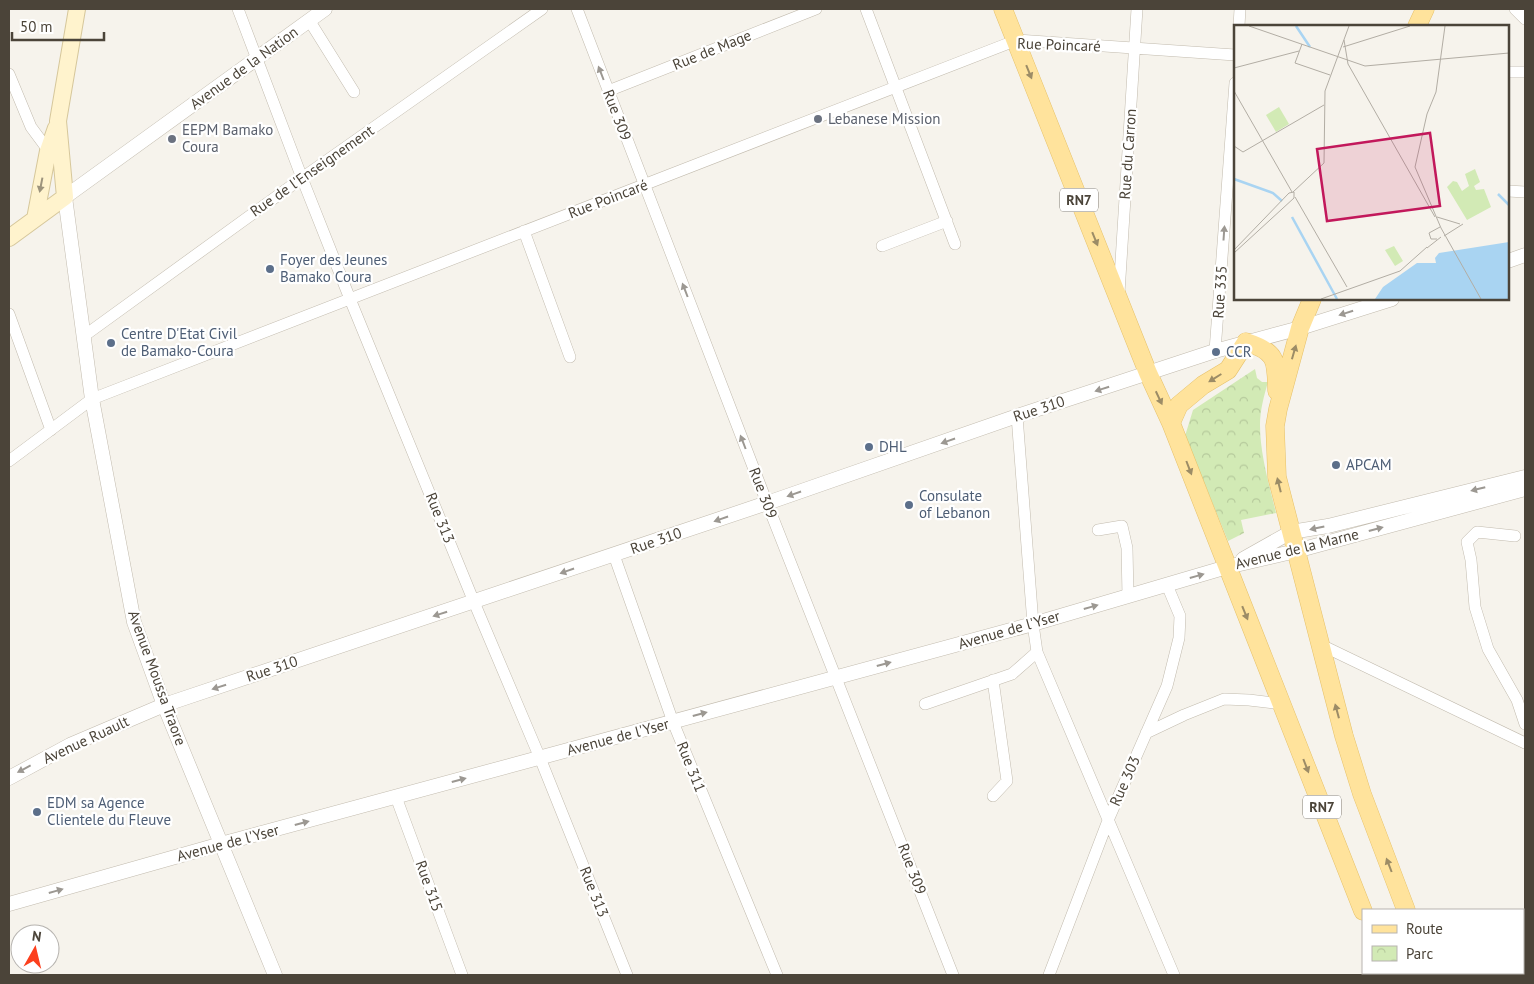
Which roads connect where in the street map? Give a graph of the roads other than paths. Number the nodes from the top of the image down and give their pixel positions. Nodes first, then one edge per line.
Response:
1 (77, 9) edge
2 (238, 9) edge
3 (325, 9) edge
4 (542, 9) edge
5 (576, 9) edge
6 (816, 9) edge
7 (866, 9) edge
8 (1003, 9) edge
9 (1137, 9) edge
10 (1240, 9) edge
11 (1425, 9) edge
12 (1515, 9) edge
13 (1525, 19) edge
14 (309, 20) junction
15 (1239, 25) edge
16 (1417, 25) edge
17 (1016, 40) junction
18 (1134, 48) junction
19 (1234, 55) edge
20 (258, 58) junction
21 (1509, 72) edge
22 (1525, 72) edge
23 (9, 74) edge
24 (897, 87) junction
25 (608, 91) junction
26 (354, 92) dead end
27 (1234, 96) edge
28 (58, 121) junction
29 (48, 151) junction
30 (62, 166) junction
31 (302, 178) junction
32 (644, 185) junction
33 (1509, 191) edge
34 (1525, 192) edge
35 (65, 197) junction
36 (35, 219) junction
37 (947, 222) junction
38 (524, 231) junction
39 (9, 238) edge
40 (955, 244) dead end
41 (882, 246) dead end
42 (1525, 255) edge
43 (1509, 261) edge
44 (350, 299) junction
45 (1119, 299) junction
46 (1312, 300) edge
47 (1389, 300) edge
48 (9, 314) edge
49 (1300, 328) junction
50 (84, 336) junction
51 (1246, 342) junction
52 (1215, 351) junction
53 (570, 357) dead end
54 (1148, 373) junction
55 (92, 399) junction
56 (1278, 409) junction
57 (1017, 416) junction
58 (1171, 423) junction
59 (50, 430) junction
60 (9, 461) edge
61 (1525, 477) edge
62 (1525, 489) edge
63 (767, 504) junction
64 (1098, 530) dead end
65 (1291, 532) junction
66 (1515, 536) dead end
67 (1296, 551) junction
68 (614, 555) junction
69 (1227, 567) junction
70 (1166, 585) junction
71 (1128, 596) junction
72 (474, 602) junction
73 (1033, 624) junction
74 (1319, 644) junction
75 (1037, 652) junction
76 (837, 677) junction
77 (993, 680) junction
78 (925, 704) dead end
79 (1282, 704) junction
80 (164, 705) junction
81 (673, 722) junction
82 (1525, 724) edge
83 (1146, 733) junction
84 (1525, 743) edge
85 (540, 758) junction
86 (9, 778) edge
87 (993, 796) dead end
88 (396, 798) junction
89 (1109, 818) junction
90 (221, 844) junction
91 (9, 901) edge
92 (1362, 909) edge
93 (1406, 909) edge
94 (275, 975) edge
95 (462, 975) edge
96 (627, 975) edge
97 (777, 975) edge
98 (954, 975) edge
99 (1049, 975) edge
100 (1174, 975) edge

1 - 28 main road
2 - 20 street, Rue 313
3 - 14 street, Avenue de la Nation
4 - 31 street, Rue de l'Enseignement
25 -> 5 street, Rue 309
6 - 25 street, Rue de Mage
7 - 24 street
8 - 17 main road, RN7
9 - 18 street, Rue du Carron
10 - 15 street
11 - 16 main road
12 - 13 street
14 - 20 street, Avenue de la Nation
14 - 26 street
17 - 18 street, Rue Poincaré
17 - 24 street, Rue Poincaré
17 -> 45 main road, RN7
18 - 19 street, Rue Poincaré
18 - 45 street, Rue du Carron
20 - 31 street, Rue 313
20 - 35 street, Avenue de la Nation
21 - 22 street
23 - 29 street
24 - 32 street, Rue Poincaré
24 - 37 street
25 - 32 street, Rue 309
52 -> 27 street, Rue 335
28 - 29 main road
28 - 30 main road
29 - 30 street
29 -> 36 main road
30 - 35 main road
31 - 44 street, Rue 313
31 - 50 street, Rue de l'Enseignement
32 - 38 street, Rue Poincaré
63 -> 32 street, Rue 309
33 - 34 street
35 - 36 main road
35 - 50 street, Avenue Moussa Traore
36 - 39 main road
37 - 40 street
37 - 41 street
38 - 44 street, Rue Poincaré
38 - 53 street
42 - 43 street
44 - 55 street, Rue Poincaré
44 - 72 street, Rue 313
45 - 54 main road, RN7
46 - 49 main road
47 -> 49 street, Rue 310
48 - 59 street
49 - 51 street, Rue 310
56 -> 49 main road
50 - 55 street, Avenue Moussa Traore
51 - 52 street, Rue 310
51 - 56 main road
51 -> 58 main road
52 - 54 street, Rue 310
54 -> 57 street, Rue 310
54 -> 58 main road, RN7
55 - 59 street, Rue Poincaré
55 - 80 street, Avenue Moussa Traore
65 -> 56 main road
57 -> 63 street, Rue 310
57 - 73 street
58 -> 69 main road, RN7
59 - 60 street, Rue Poincaré
61 -> 65 street, Avenue de la Marne
67 -> 62 street, Avenue de la Marne
63 -> 68 street, Rue 310
63 - 76 street, Rue 309
64 - 71 street
65 - 67 main road
65 - 69 street, Avenue de la Marne
66 - 82 street
67 - 69 street, Avenue de la Marne
67 - 74 main road
68 -> 72 street, Rue 310
68 - 81 street, Rue 311
70 -> 69 street, Avenue de l'Yser
69 -> 79 main road, RN7
70 - 71 street, Avenue de l'Yser
70 - 83 street, Rue 303
73 -> 71 street, Avenue de l'Yser
72 -> 80 street, Rue 310
72 - 85 street, Rue 313
73 - 75 street
76 -> 73 street, Avenue de l'Yser
74 - 84 street
93 -> 74 main road
75 - 77 street
75 - 89 street
81 -> 76 street, Avenue de l'Yser
76 - 98 street, Rue 309
77 - 78 street
77 - 87 street
79 - 83 street
79 -> 92 main road, RN7
80 -> 86 street, Avenue Ruault
80 - 90 street, Avenue Moussa Traore
81 - 85 street, Avenue de l'Yser
81 - 97 street, Rue 311
83 - 89 street, Rue 303
88 -> 85 street, Avenue de l'Yser
85 - 96 street, Rue 313
90 -> 88 street, Avenue de l'Yser
88 - 95 street, Rue 315
89 - 99 street, Rue 303
89 - 100 street
91 -> 90 street, Avenue de l'Yser
90 - 94 street, Avenue Moussa Traore

